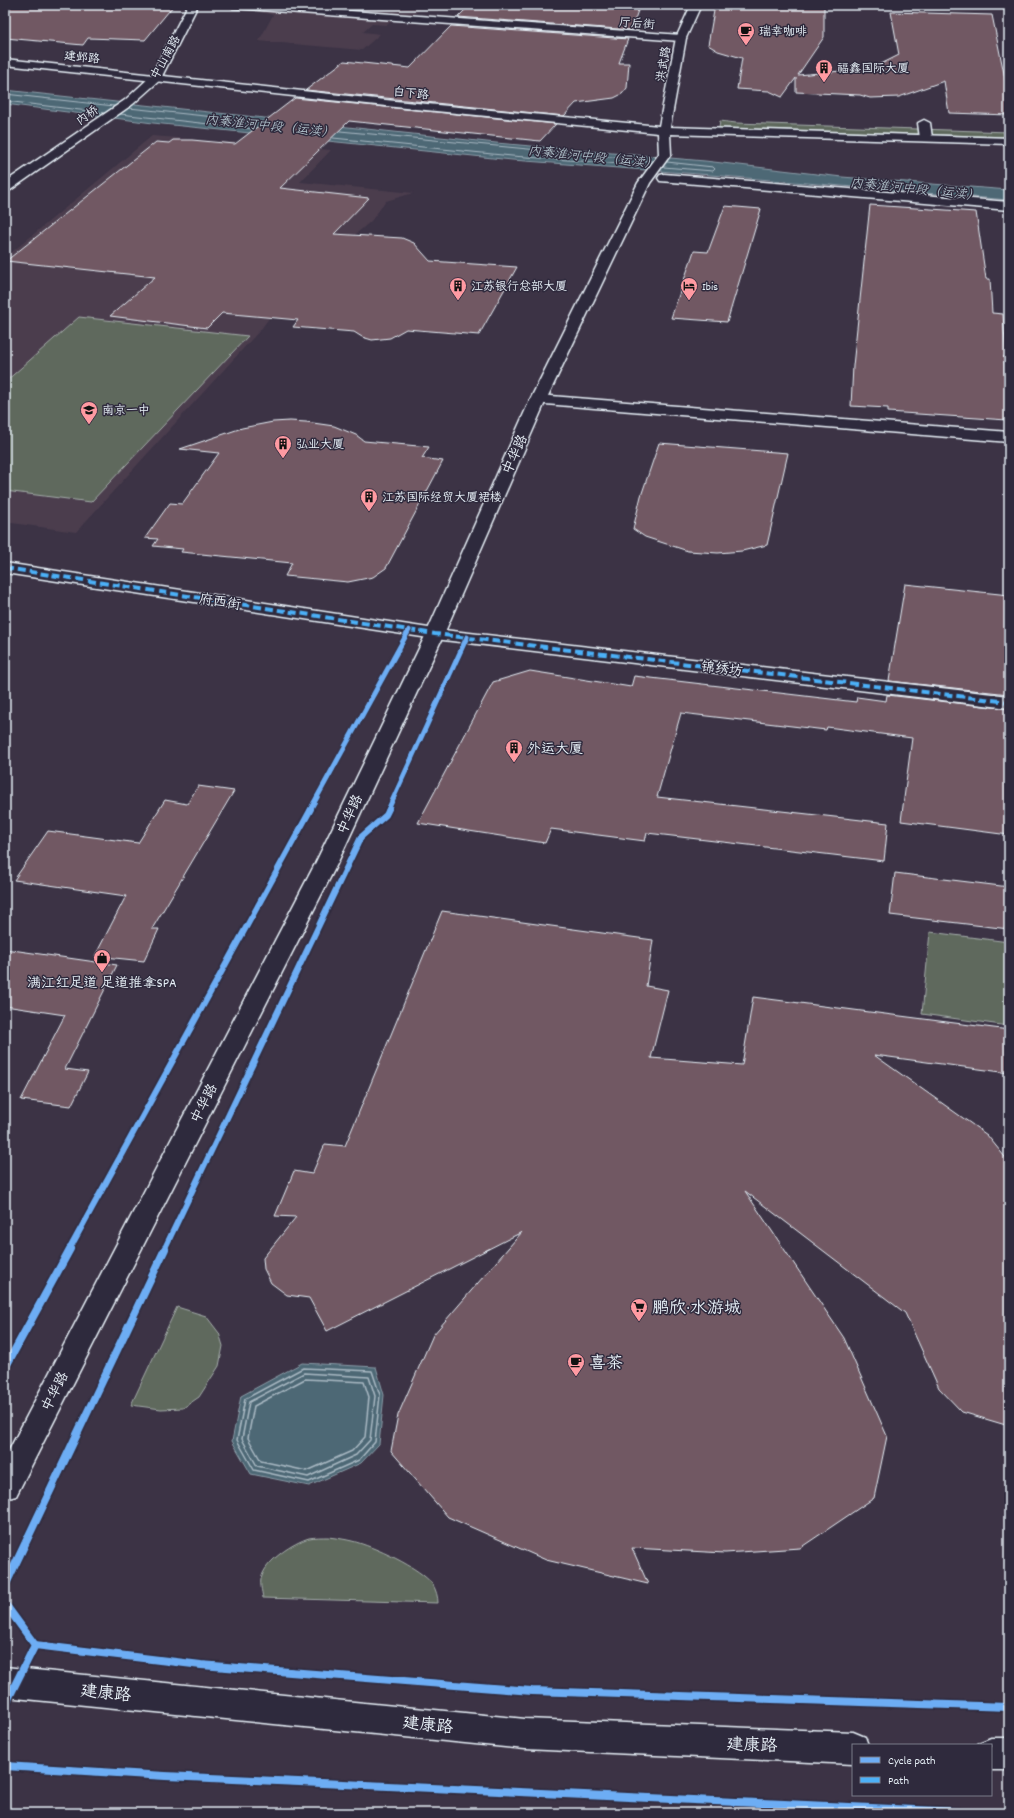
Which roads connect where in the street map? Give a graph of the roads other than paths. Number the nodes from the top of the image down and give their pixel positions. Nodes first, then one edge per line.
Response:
1 (193, 5) edge
2 (233, 5) edge
3 (696, 5) edge
4 (681, 38) junction
5 (5, 62) edge
6 (156, 78) junction
7 (924, 123) dead end
8 (664, 130) junction
9 (926, 138) junction
10 (1009, 141) edge
11 (664, 178) dead end
12 (5, 188) edge
13 (1009, 206) edge
14 (538, 400) junction
15 (1009, 437) edge
16 (5, 568) edge
17 (435, 634) junction
18 (1009, 702) edge
19 (5, 1487) edge
20 (5, 1682) edge
21 (852, 1748) edge
22 (992, 1754) edge
23 (1009, 1754) edge

1 - 6 main road, 中山南路
2 - 4 lane, 厅后街
3 - 4 main road, 洪武路
4 - 8 main road, 洪武路
5 - 6 main road, 建邺路
6 - 8 main road, 白下路
6 - 12 lane
7 - 9 main road
8 - 9 main road, 白下路
8 - 14 main road, 中华路
9 - 10 main road, 白下路
11 - 13 main road
14 - 15 main road
14 - 17 main road, 中华路
16 - 17 main road, 府西街
17 - 18 main road, 锦绣坊
17 - 19 main road, 中华路
20 - 21 main road, 建康路
22 - 23 main road

